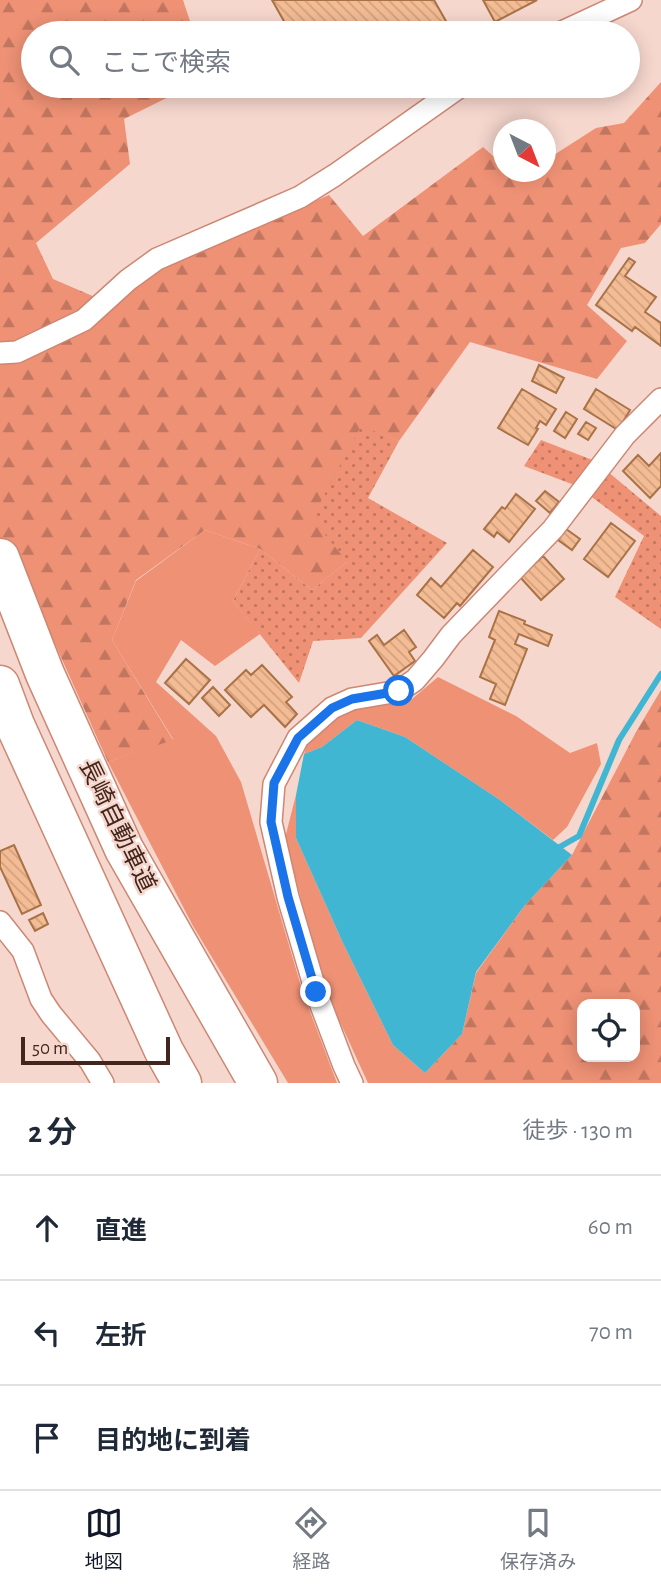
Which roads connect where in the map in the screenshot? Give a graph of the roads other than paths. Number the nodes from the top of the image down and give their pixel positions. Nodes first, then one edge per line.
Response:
1 (631, 0) edge
2 (586, 21) edge
3 (444, 98) edge
4 (0, 353) edge
5 (661, 399) edge
6 (0, 558) edge
7 (0, 685) edge
8 (0, 922) edge
9 (103, 1083) edge
10 (182, 1083) edge
11 (258, 1083) edge
12 (352, 1083) edge

1 - 2 street
3 - 4 street
5 - 12 street
6 - 11 highway, 長崎自動車道
7 - 10 highway, 長崎自動車道
8 - 9 street

